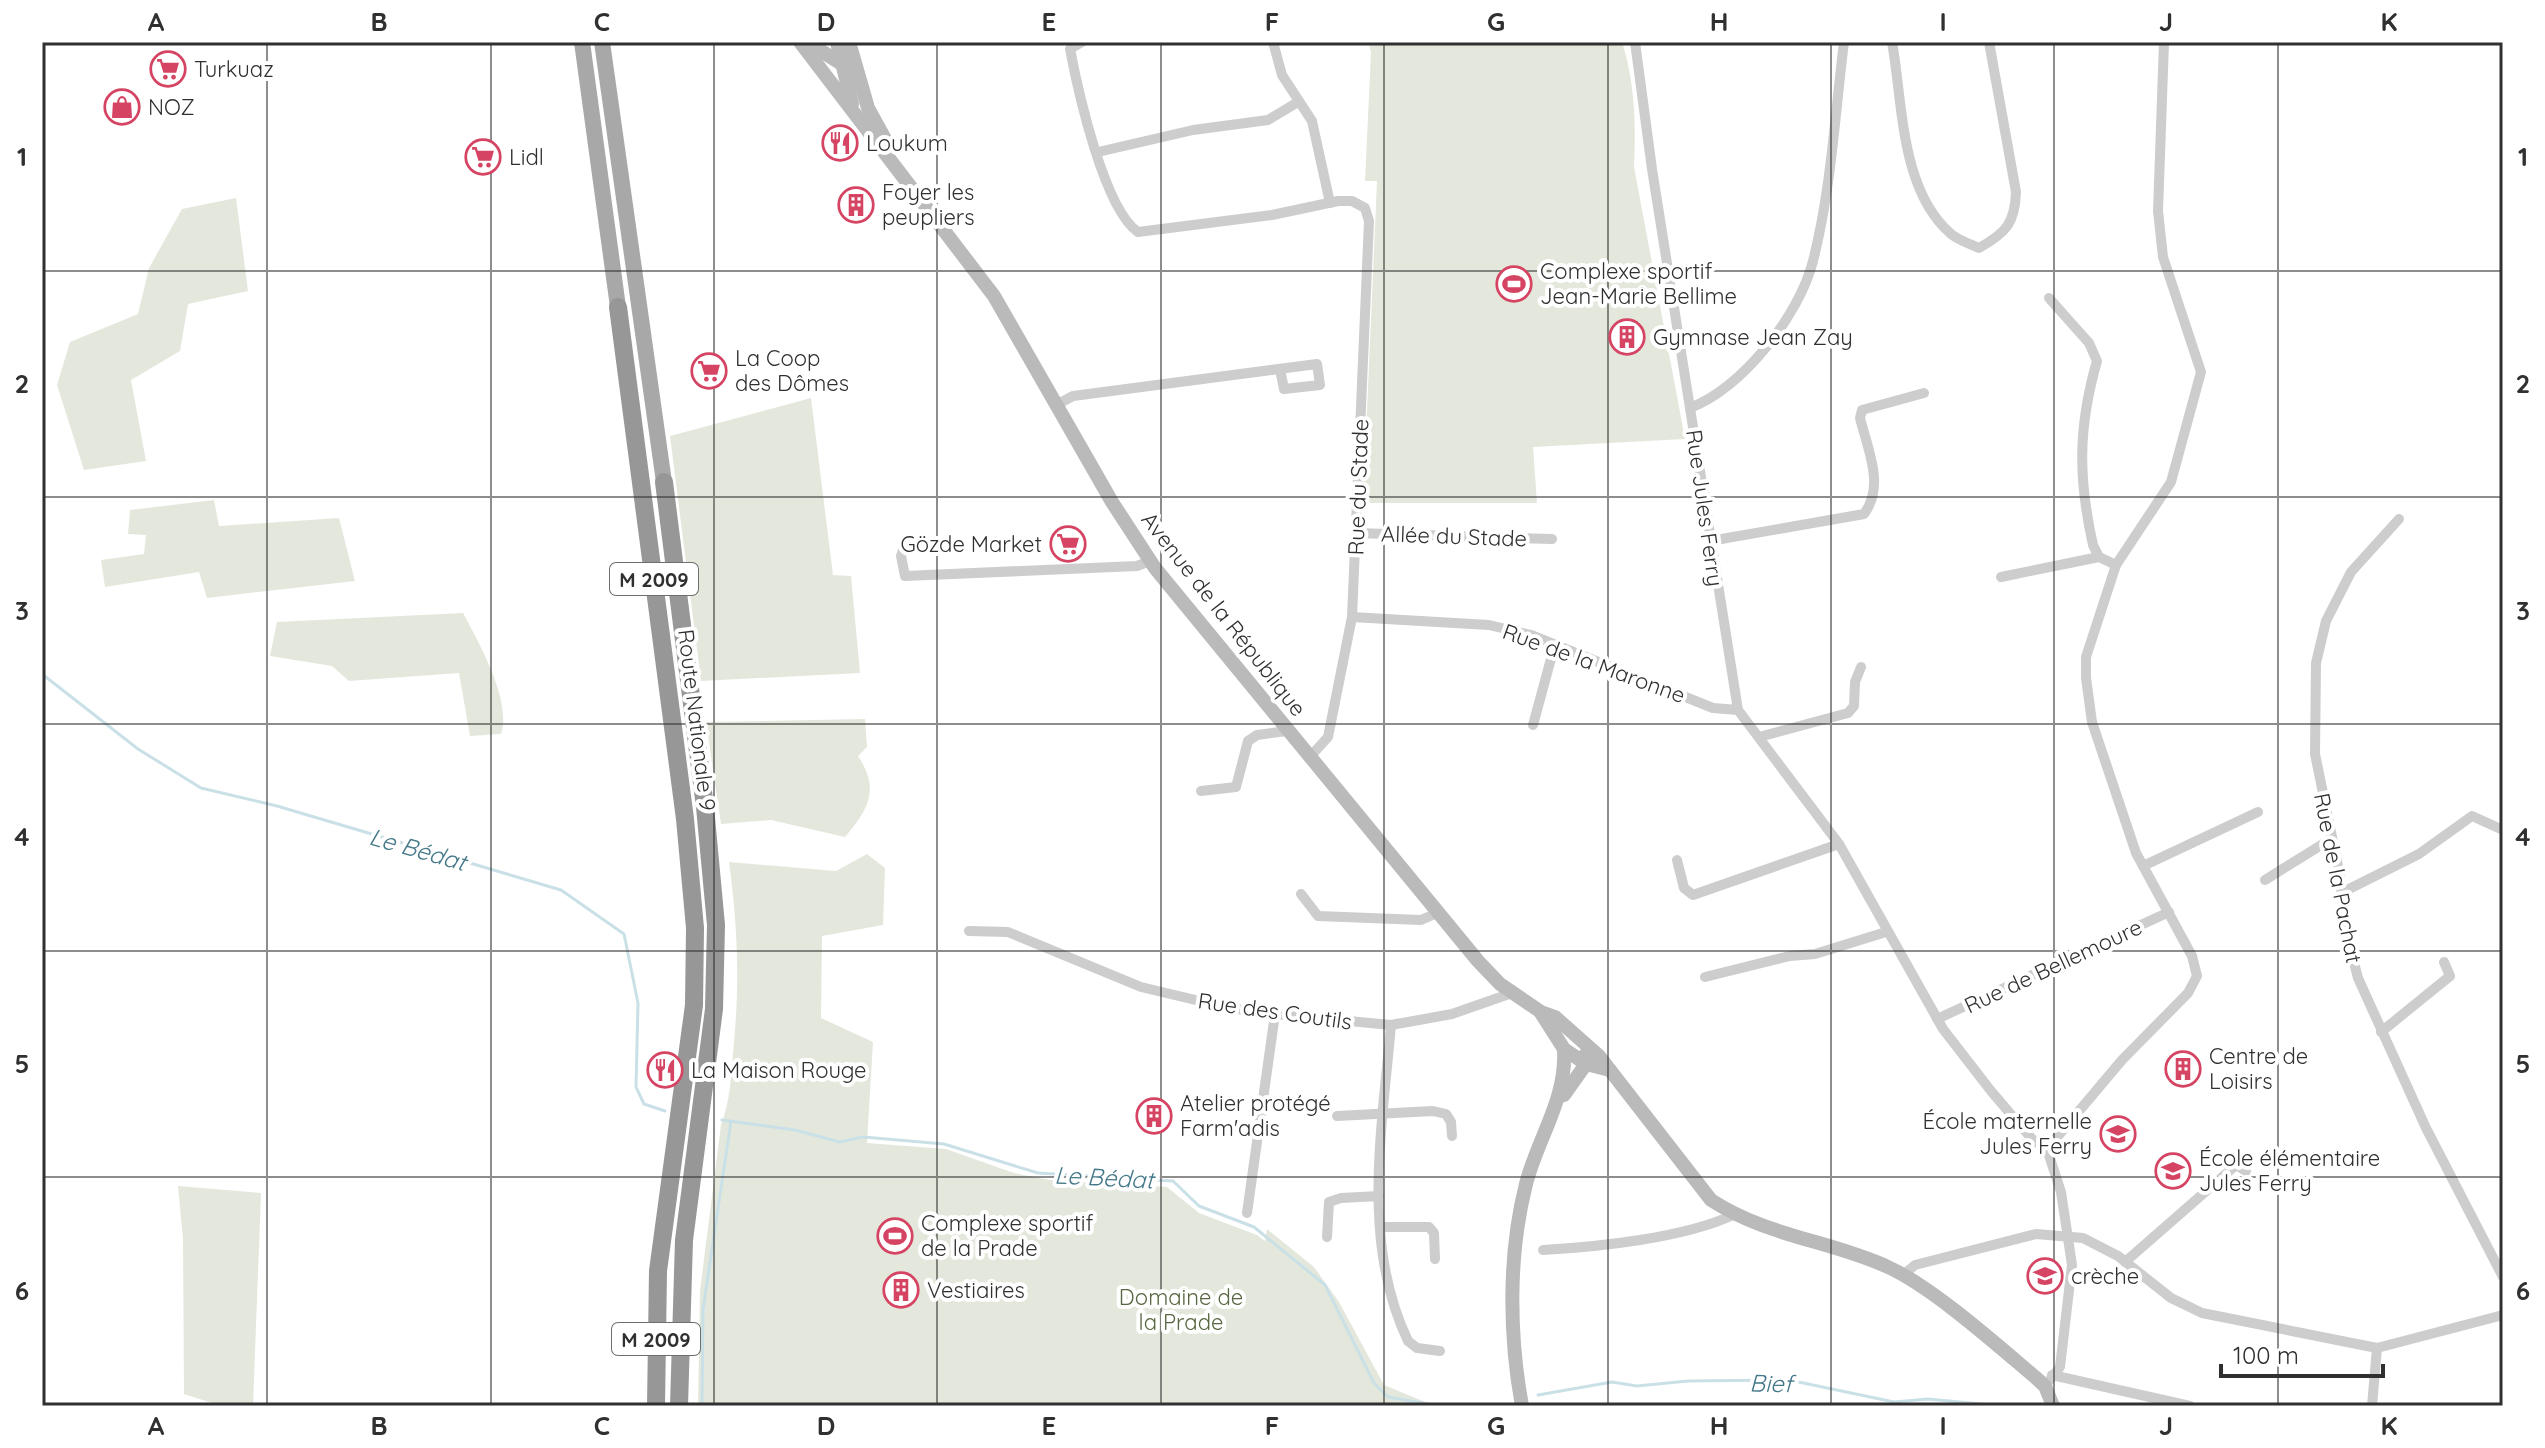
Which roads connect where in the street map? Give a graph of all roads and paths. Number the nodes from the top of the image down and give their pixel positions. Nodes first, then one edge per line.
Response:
1 (582, 42) edge
2 (602, 42) edge
3 (800, 42) edge
4 (807, 42) edge
5 (837, 42) edge
6 (849, 42) edge
7 (1082, 42) edge
8 (1273, 42) edge
9 (1635, 42) edge
10 (1844, 42) edge
11 (1892, 42) edge
12 (1989, 42) edge
13 (2164, 42) edge
14 (841, 64) junction
15 (856, 71) junction
16 (1298, 102) junction
17 (858, 119) junction
18 (1098, 152) junction
19 (924, 202) junction
20 (1330, 203) junction
21 (2049, 298) dead end
22 (618, 307) joint
23 (1280, 369) dead end
24 (1924, 393) dead end
25 (1058, 404) junction
26 (1690, 408) junction
27 (664, 482) joint
28 (2399, 519) dead end
29 (1356, 533) junction
30 (1552, 539) dead end
31 (1710, 541) junction
32 (905, 544) dead end
33 (2099, 557) junction
34 (1150, 561) junction
35 (2116, 565) junction
36 (2001, 577) dead end
37 (1352, 617) junction
38 (1555, 644) junction
39 (1861, 667) dead end
40 (1738, 710) junction
41 (1533, 725) dead end
42 (1287, 731) junction
43 (1759, 737) junction
44 (1309, 758) junction
45 (1201, 791) dead end
46 (2258, 812) dead end
47 (2503, 830) edge
48 (2331, 839) junction
49 (1839, 844) junction
50 (1677, 860) dead end
51 (2143, 866) junction
52 (2265, 880) dead end
53 (2341, 893) junction
54 (1301, 894) dead end
55 (2169, 912) junction
56 (1437, 913) junction
57 (969, 931) dead end
58 (1886, 932) junction
59 (2444, 962) dead end
60 (1705, 977) dead end
61 (1512, 993) junction
62 (1541, 1012) junction
63 (1275, 1014) junction
64 (1937, 1019) junction
65 (1391, 1025) junction
66 (2381, 1032) junction
67 (1583, 1043) junction
68 (1564, 1049) junction
69 (1586, 1064) junction
70 (1613, 1072) junction
71 (1557, 1105) junction
72 (1383, 1113) junction
73 (1337, 1116) dead end
74 (1452, 1136) dead end
75 (2047, 1149) junction
76 (2246, 1171) dead end
77 (1379, 1196) junction
78 (1247, 1213) dead end
79 (1733, 1215) junction
80 (1380, 1227) junction
81 (2069, 1236) junction
82 (1327, 1237) dead end
83 (1543, 1250) dead end
84 (1435, 1259) dead end
85 (2125, 1262) junction
86 (1903, 1275) junction
87 (2503, 1277) edge
88 (2503, 1315) edge
89 (2377, 1348) junction
90 (1440, 1351) dead end
91 (2045, 1379) junction
92 (1521, 1402) edge
93 (656, 1406) edge
94 (679, 1406) edge
95 (2053, 1406) edge
96 (2190, 1406) edge
97 (2372, 1406) edge

1 - 22 main road, Route Nationale 9 / M 2009
2 - 27 main road, M 2009
3 - 17 street, Avenue de la République
4 - 14 street
5 - 14 street
6 - 15 street, Avenue de la République
7 - 18 street
8 - 16 street
9 - 26 street, Rue Jules Ferry
10 - 26 street
11 - 12 street
13 - 35 street
14 - 15 street
14 - 17 street
15 - 19 street, Avenue de la République
16 - 18 street
16 - 20 street
17 - 19 street, Avenue de la République
18 - 20 street
19 - 25 street, Avenue de la République
20 - 29 street, Rue du Stade
21 - 33 street
22 - 93 highway, Route Nationale 9 / M 2009
23 - 25 street
24 - 31 street
25 - 34 street, Avenue de la République
26 - 31 street, Rue Jules Ferry
27 - 94 highway, Route Nationale 9 / M 2009
28 - 48 street, Rue de la Pachat
29 - 30 street, Allée du Stade
29 - 37 street, Rue du Stade
31 - 40 street, Rue Jules Ferry
32 - 34 street
33 - 35 street
33 - 36 street
34 - 42 street, Avenue de la République
35 - 51 street
37 - 38 street, Rue de la Maronne
37 - 44 street, Rue du Stade
38 - 40 street, Rue de la Maronne
38 - 41 street
39 - 43 street
40 - 43 street, Rue Jules Ferry
42 - 44 street, Avenue de la République
42 - 45 street
43 - 49 street, Rue Jules Ferry
44 - 56 street, Avenue de la République
46 - 51 street
47 - 53 street
48 - 52 street
48 - 53 street, Rue de la Pachat
49 - 50 street
49 - 58 street, Rue Jules Ferry
51 - 55 street
53 - 66 street, Rue de la Pachat
54 - 56 street
55 - 64 street, Rue de Bellemoure
55 - 75 street
56 - 61 street, Avenue de la République
57 - 63 street, Rue des Coutils
58 - 60 street
58 - 64 street, Rue Jules Ferry
59 - 66 street
61 - 62 street, Avenue de la République
61 - 65 street, Rue des Coutils
62 - 67 street, Avenue de la République
62 - 68 street, Avenue de la République
63 - 65 street, Rue des Coutils
63 - 78 street
64 - 75 street, Rue Jules Ferry
65 - 72 street
66 - 87 street, Rue de la Pachat
67 - 69 street
67 - 70 street, Avenue de la République
68 - 69 street, Avenue de la République
68 - 71 street
69 - 70 street, Avenue de la République
69 - 71 street
70 - 79 street, Avenue de la République
71 - 92 street
72 - 73 street
72 - 74 street
72 - 77 street
75 - 81 street, Rue Jules Ferry
76 - 85 street
77 - 80 street
77 - 82 street
79 - 83 street
79 - 86 street, Avenue de la République
80 - 84 street
80 - 90 street
81 - 85 street
81 - 86 street
81 - 91 street, Rue Jules Ferry
85 - 89 street
86 - 91 street, Avenue de la République
88 - 89 street
89 - 97 street
91 - 95 street
91 - 96 street

